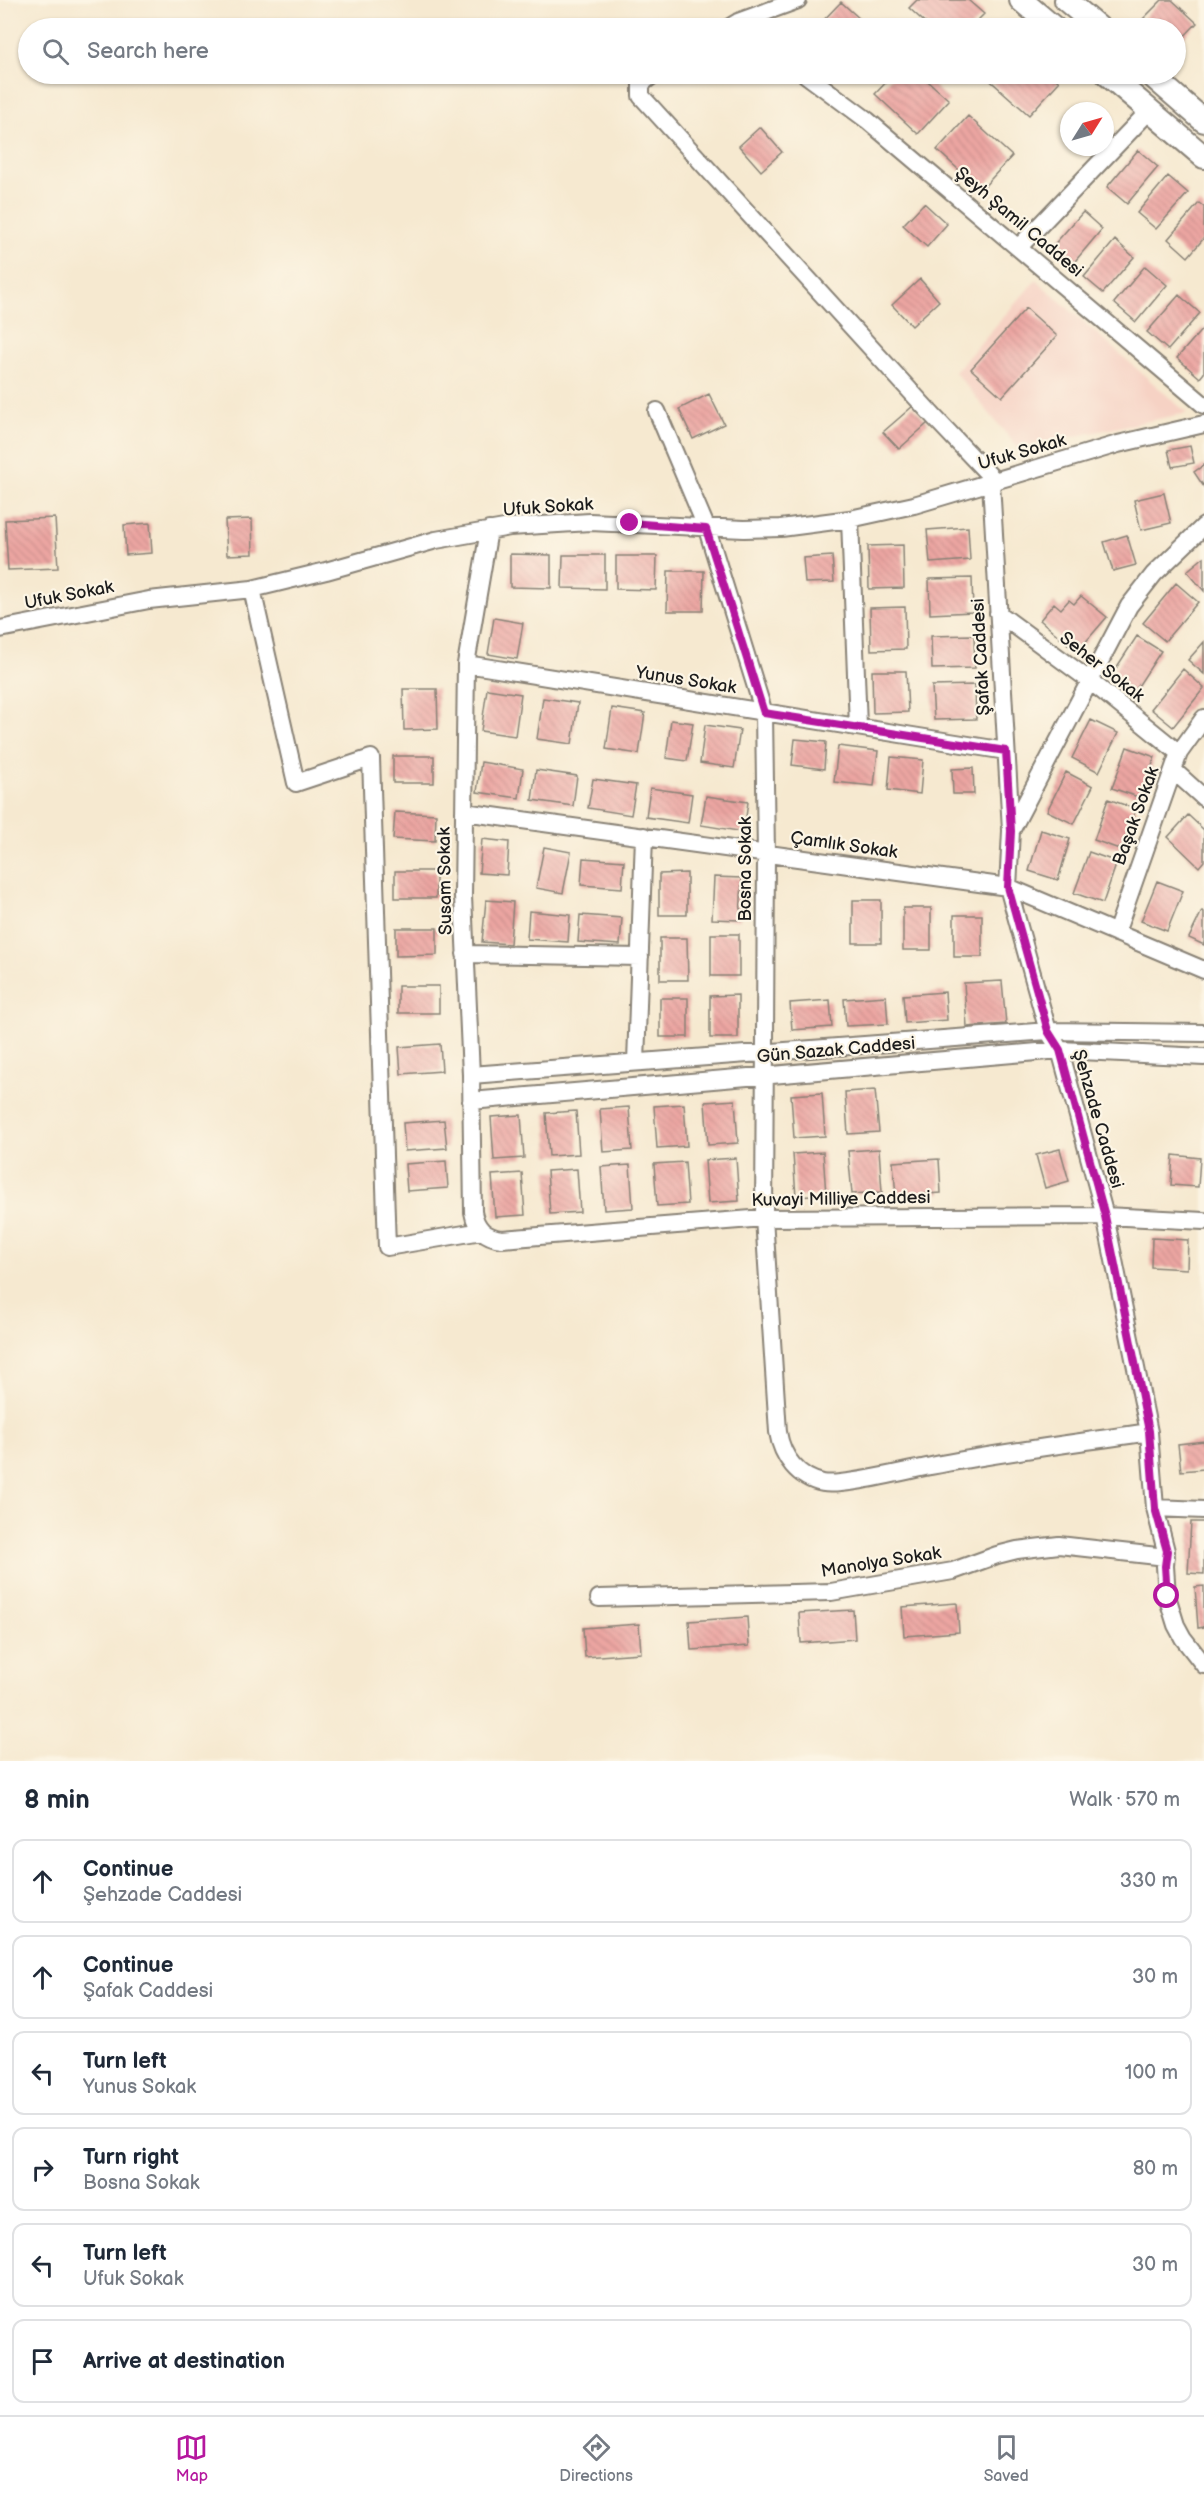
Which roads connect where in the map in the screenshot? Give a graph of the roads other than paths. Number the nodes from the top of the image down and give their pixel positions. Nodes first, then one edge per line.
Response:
1 (798, 0) edge
2 (1021, 0) edge
3 (1066, 0) edge
4 (756, 18) edge
5 (1042, 18) edge
6 (1087, 18) edge
7 (640, 84) edge
8 (818, 84) edge
9 (1119, 84) edge
10 (1161, 84) edge
11 (1150, 110) junction
12 (1204, 121) edge
13 (1204, 157) edge
14 (1019, 247) junction
15 (1204, 405) edge
16 (657, 411) dead end
17 (1204, 424) edge
18 (993, 481) junction
19 (850, 519) junction
20 (1204, 526) edge
21 (706, 529) junction
22 (489, 530) junction
23 (252, 589) junction
24 (998, 613) junction
25 (0, 629) edge
26 (466, 664) junction
27 (1089, 680) junction
28 (764, 713) junction
29 (1204, 718) edge
30 (858, 728) junction
31 (1006, 751) junction
32 (1179, 753) junction
33 (1173, 770) junction
34 (1204, 798) edge
35 (464, 812) junction
36 (1011, 831) junction
37 (644, 836) junction
38 (766, 854) junction
39 (1008, 887) junction
40 (1116, 933) junction
41 (465, 954) junction
42 (640, 957) junction
43 (1204, 970) edge
44 (1048, 1031) junction
45 (1204, 1033) edge
46 (1060, 1050) junction
47 (763, 1053) junction
48 (1204, 1057) edge
49 (636, 1062) junction
50 (471, 1075) junction
51 (764, 1076) junction
52 (471, 1101) junction
53 (1105, 1216) junction
54 (764, 1218) junction
55 (1204, 1221) edge
56 (482, 1231) junction
57 (1149, 1431) junction
58 (1155, 1508) junction
59 (1204, 1510) edge
60 (1166, 1557) junction
61 (599, 1598) dead end
62 (1204, 1665) edge

1 - 4 street
2 - 5 main road
3 - 6 main road
7 - 18 street
8 - 14 street, Şeyh Şamil Caddesi
9 - 11 main road
10 - 12 main road
11 - 13 main road
11 - 14 street
14 - 15 street, Şeyh Şamil Caddesi
16 - 21 street, Bosna Sokak
17 - 18 street, Ufuk Sokak
18 - 19 street, Ufuk Sokak
18 - 24 street, Şafak Caddesi
19 - 21 street, Ufuk Sokak
19 - 30 street
20 - 27 street, Şehzade Caddesi
21 - 22 street, Ufuk Sokak
21 - 28 street, Bosna Sokak
22 - 23 street, Ufuk Sokak
22 - 26 street, Susam Sokak
23 - 25 street, Ufuk Sokak
23 - 56 street
24 - 27 street, Seher Sokak
24 - 31 street, Şafak Caddesi
26 - 28 street, Yunus Sokak
26 - 35 street, Susam Sokak
27 - 32 street, Seher Sokak
27 - 36 street, Şehzade Caddesi
28 - 30 street, Yunus Sokak
28 - 38 street, Bosna Sokak
29 - 32 street, Başak Sokak
30 - 31 street, Yunus Sokak
31 - 36 street, Şafak Caddesi
32 - 33 street, Başak Sokak
33 - 34 street
33 - 40 street, Başak Sokak
35 - 37 street, Çamlık Sokak
35 - 41 street, Susam Sokak
36 - 39 street, Şehzade Caddesi
37 - 38 street, Çamlık Sokak
37 - 42 street
38 - 39 street, Çamlık Sokak
38 - 47 street, Bosna Sokak
39 - 40 street, Çamlık Sokak
39 - 44 street, Şehzade Caddesi
40 - 43 street, Çamlık Sokak
41 - 42 street
41 - 50 street, Susam Sokak
42 - 49 street
44 - 45 street, Gün Sazak Caddesi
44 - 46 street, Şehzade Caddesi
44 - 47 street, Gün Sazak Caddesi
46 - 48 street, Gün Sazak Caddesi
46 - 51 street, Gün Sazak Caddesi
46 - 53 street, Şehzade Caddesi
47 - 49 street, Gün Sazak Caddesi
47 - 51 street, Bosna Sokak
49 - 50 street, Gün Sazak Caddesi
50 - 52 street, Susam Sokak
51 - 52 street, Gün Sazak Caddesi
51 - 54 street, Bosna Sokak
52 - 56 street, Susam Sokak
53 - 54 street, Kuvayi Milliye Caddesi
53 - 55 street, Kuvayi Milliye Caddesi
53 - 57 street, Şehzade Caddesi
54 - 56 street, Kuvayi Milliye Caddesi
54 - 57 street, Bosna Sokak
57 - 58 street, Şehzade Caddesi
58 - 59 street
58 - 60 street, Şehzade Caddesi
60 - 61 street, Manolya Sokak
60 - 62 street, Şehzade Caddesi

